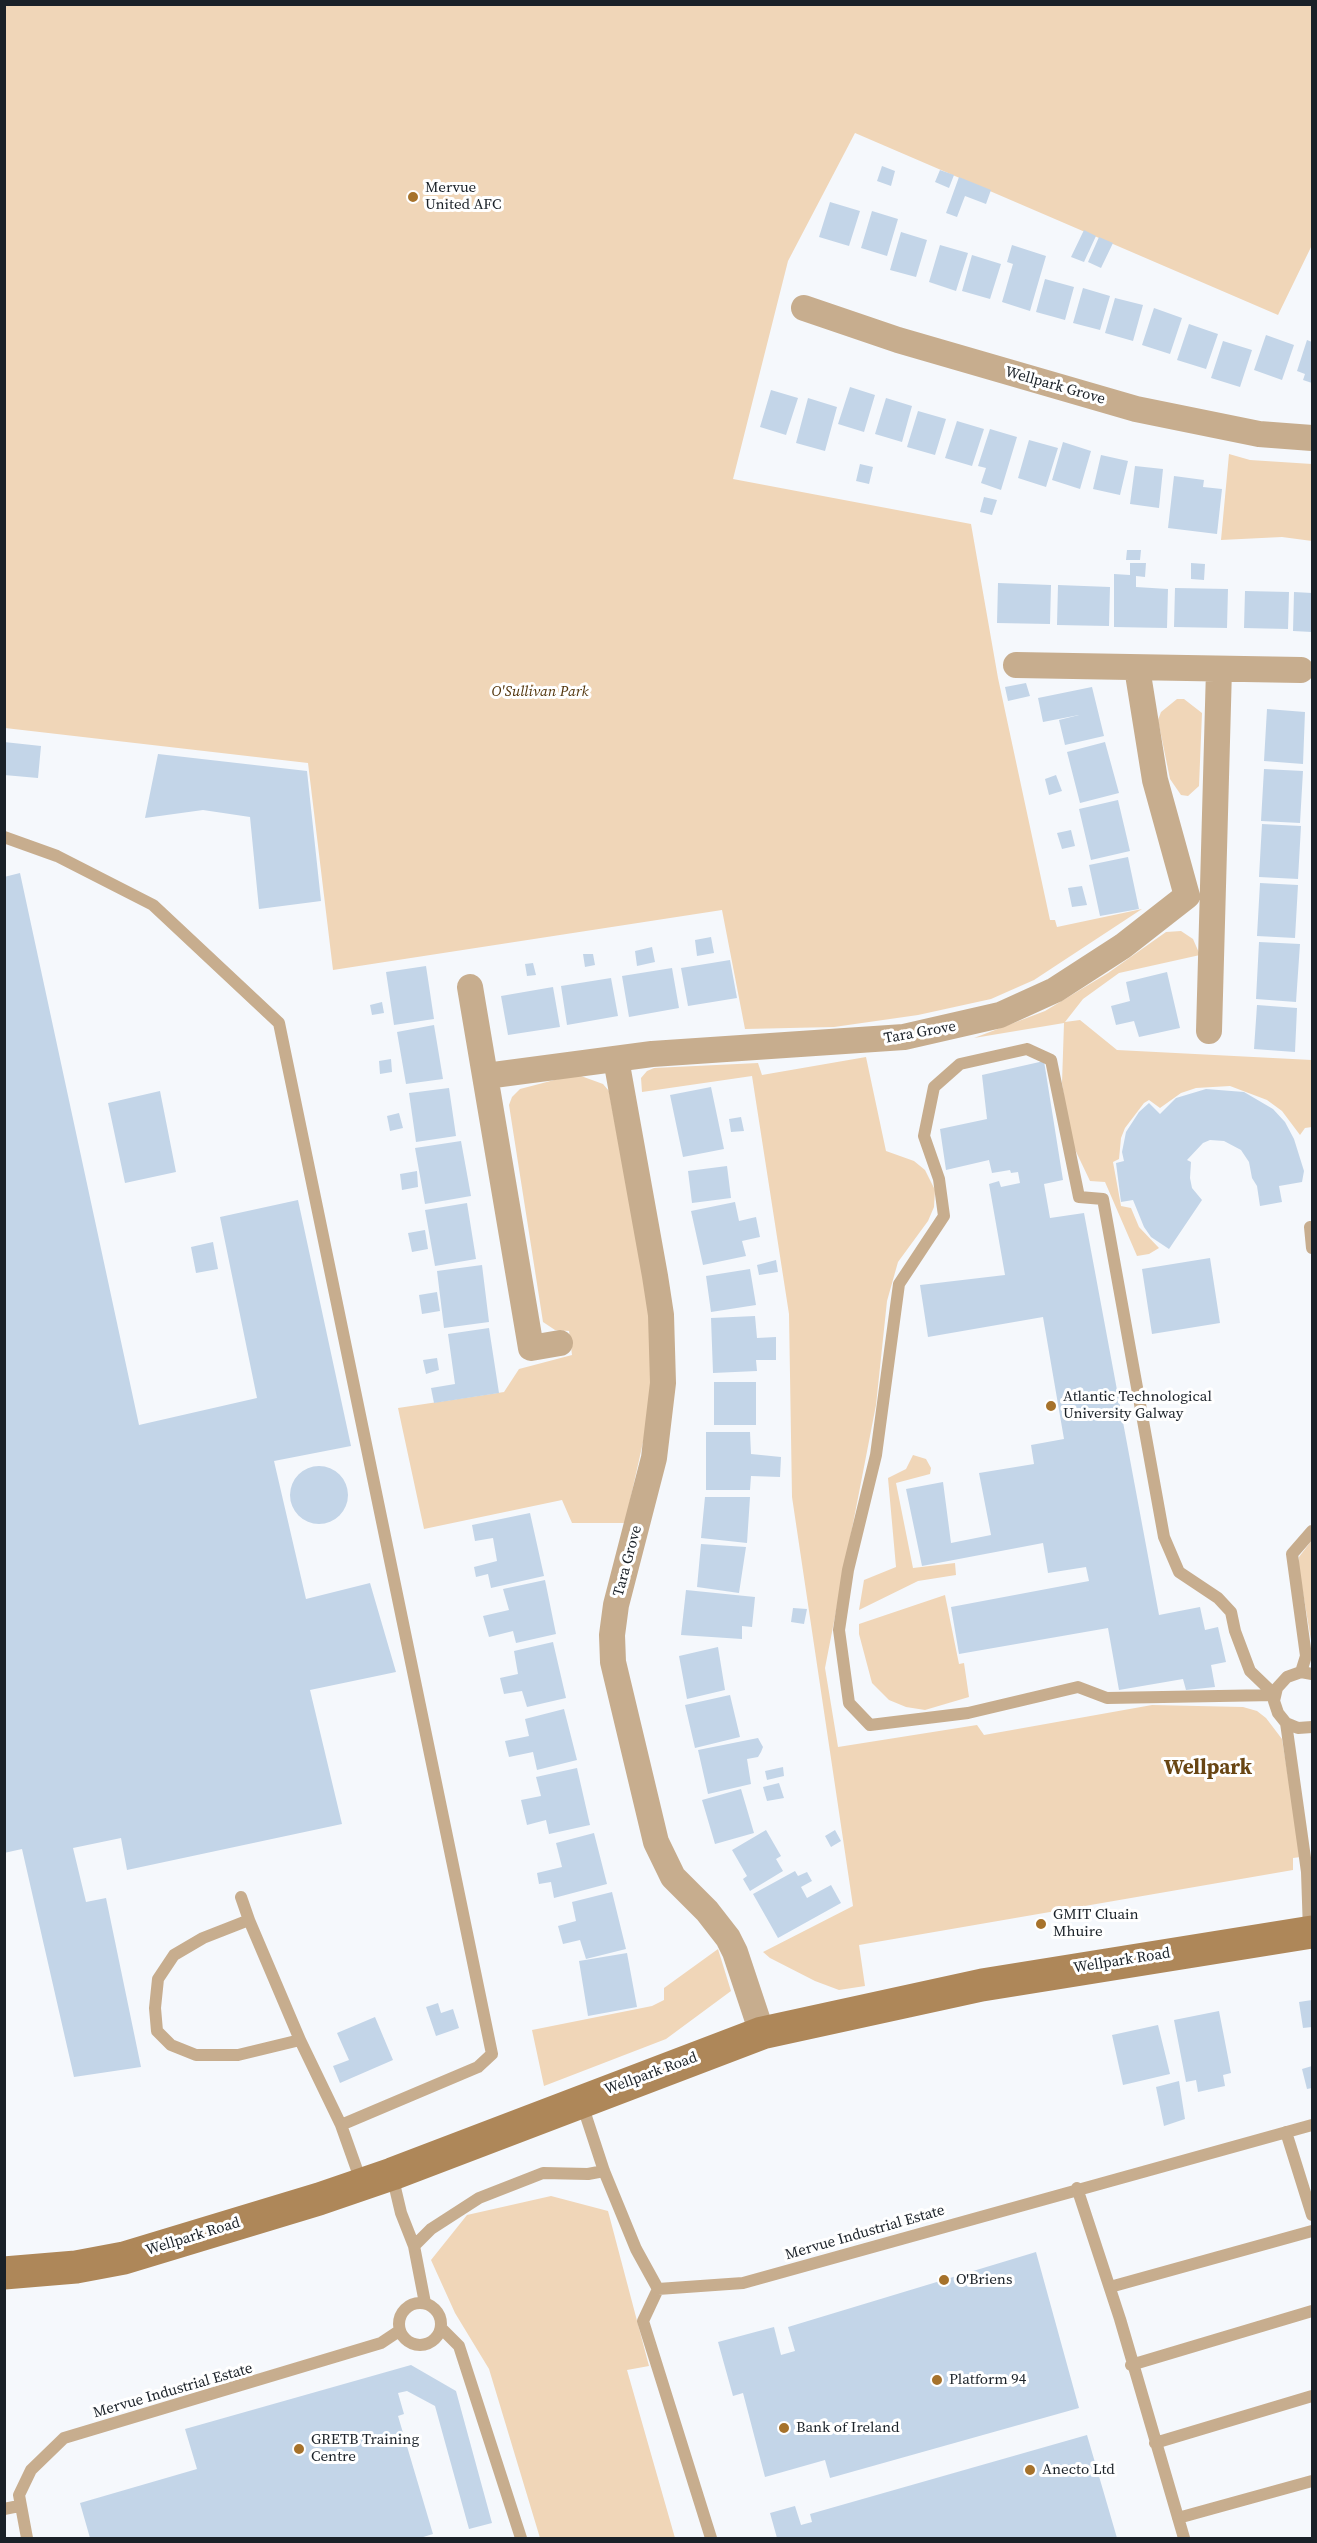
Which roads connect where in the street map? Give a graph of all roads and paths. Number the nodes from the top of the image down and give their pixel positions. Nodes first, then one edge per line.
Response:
1 (804, 308) dead end
2 (1312, 438) edge
3 (1016, 665) dead end
4 (1137, 668) junction
5 (1219, 669) junction
6 (1301, 670) dead end
7 (4, 837) edge
8 (1187, 896) junction
9 (1213, 896) junction
10 (470, 987) dead end
11 (1209, 1031) dead end
12 (616, 1059) junction
13 (486, 1076) junction
14 (1310, 1227) dead end
15 (1312, 1248) edge
16 (560, 1344) dead end
17 (1312, 1531) edge
18 (1307, 1673) edge
19 (1275, 1695) junction
20 (1286, 1723) junction
21 (1312, 1727) edge
22 (241, 1897) dead end
23 (249, 1920) junction
24 (1311, 1932) edge
25 (762, 2033) junction
26 (300, 2040) junction
27 (580, 2100) junction
28 (1312, 2124) edge
29 (341, 2125) junction
30 (1286, 2132) junction
31 (604, 2171) junction
32 (377, 2179) junction
33 (1077, 2188) junction
34 (1312, 2215) edge
35 (1312, 2231) edge
36 (414, 2246) junction
37 (4, 2273) edge
38 (1110, 2288) junction
39 (658, 2289) junction
40 (425, 2303) junction
41 (1312, 2311) edge
42 (441, 2328) junction
43 (399, 2331) junction
44 (1131, 2365) junction
45 (1312, 2396) edge
46 (1155, 2443) junction
47 (1312, 2481) edge
48 (19, 2506) junction
49 (4, 2509) edge
50 (1178, 2518) junction
51 (27, 2538) edge
52 (521, 2538) edge
53 (711, 2538) edge
54 (1184, 2538) edge

1 - 2 street, Wellpark Grove
3 - 4 street
4 - 5 street
4 - 8 street
5 - 6 street
5 - 9 street
7 - 29 lane
8 - 9 street
8 - 12 street, Tara Grove
9 - 11 street
10 - 13 street
12 - 13 street, Tara Grove
12 - 25 street, Tara Grove
13 - 16 street
14 - 15 lane
17 - 18 lane
18 - 19 lane
19 - 19 lane
19 - 20 lane
20 - 21 lane
20 - 24 lane
22 - 23 lane
23 - 26 lane
23 - 26 lane
24 - 25 main road, Wellpark Road
25 - 27 main road, Wellpark Road
26 - 29 lane
27 - 31 lane
27 - 32 main road, Wellpark Road
28 - 30 lane, Mervue Industrial Estate
29 - 32 lane
30 - 33 lane, Mervue Industrial Estate
30 - 34 lane
31 - 36 lane
31 - 39 lane
32 - 36 lane
32 - 37 main road, Wellpark Road
33 - 38 lane
33 - 39 lane, Mervue Industrial Estate
35 - 38 lane
36 - 40 lane
38 - 44 lane
39 - 53 lane
40 - 42 lane
40 - 43 lane
41 - 44 lane
42 - 43 lane
42 - 52 lane
43 - 48 lane, Mervue Industrial Estate
44 - 46 lane
45 - 46 lane
46 - 50 lane
47 - 50 lane
48 - 49 lane
48 - 51 lane
50 - 54 lane

